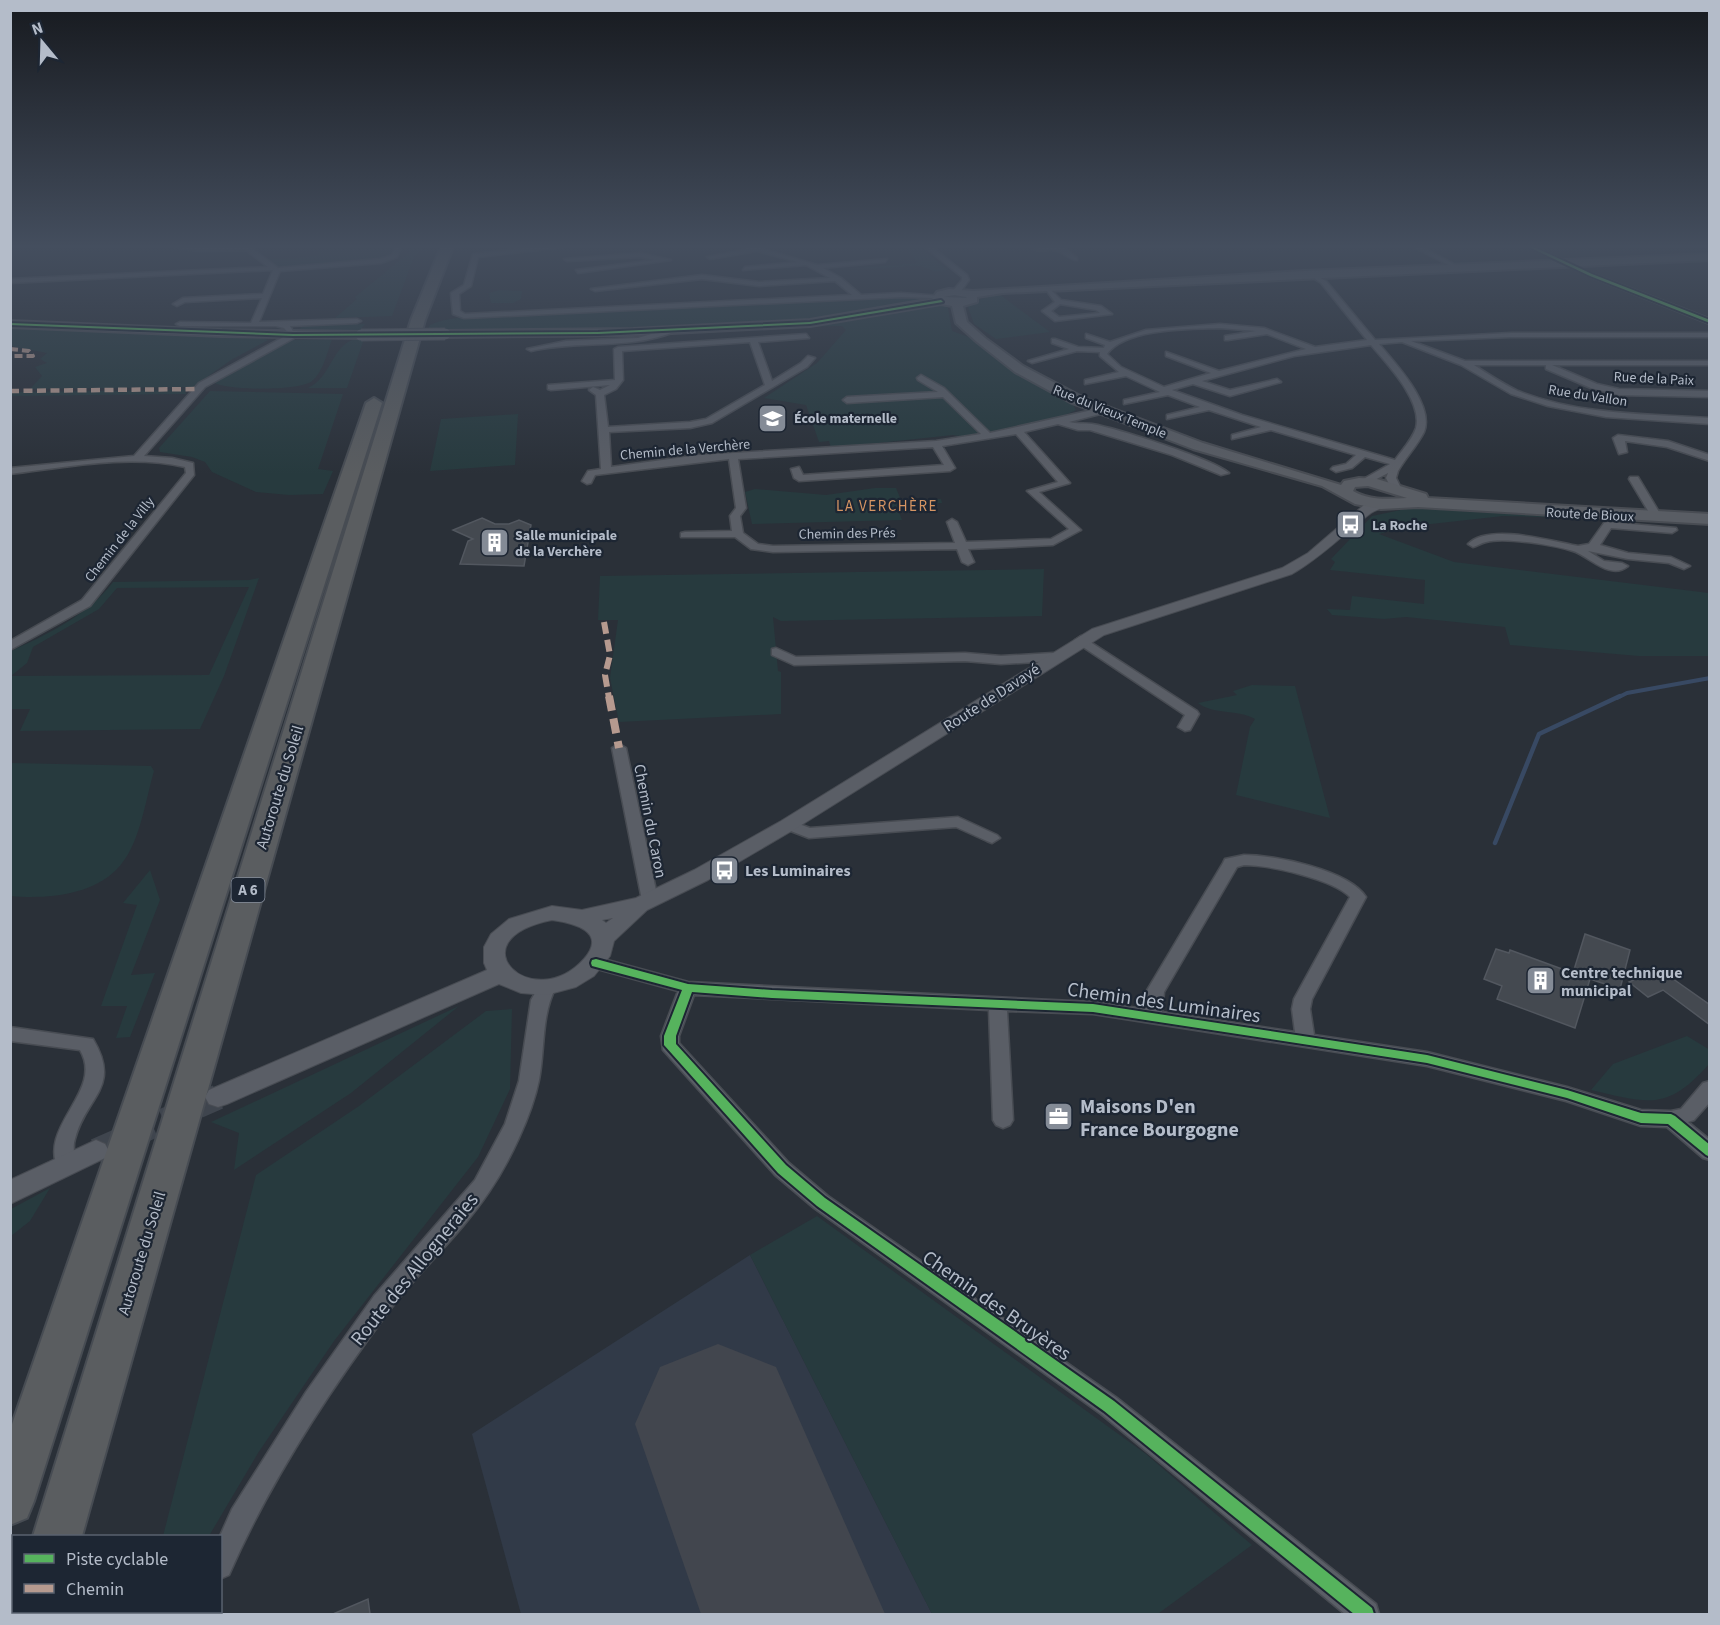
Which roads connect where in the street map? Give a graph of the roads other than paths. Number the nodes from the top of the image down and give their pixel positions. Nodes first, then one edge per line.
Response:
1 (313, 323) edge
2 (399, 323) edge
3 (417, 323) edge
4 (804, 323) edge
5 (962, 323) edge
6 (1244, 323) edge
7 (1354, 323) edge
8 (10, 324) edge
9 (180, 324) dead end
10 (285, 324) junction
11 (254, 325) joint
12 (1234, 325) junction
13 (671, 330) junction
14 (1269, 331) junction
15 (293, 335) junction
16 (1710, 335) edge
17 (806, 336) dead end
18 (1089, 336) dead end
19 (1228, 338) dead end
20 (753, 340) junction
21 (1402, 340) junction
22 (1055, 341) dead end
23 (1372, 342) junction
24 (1106, 347) junction
25 (531, 349) dead end
26 (1077, 349) junction
27 (1314, 350) junction
28 (1169, 354) dead end
29 (811, 358) dead end
30 (1032, 361) dead end
31 (1464, 363) junction
32 (1529, 363) junction
33 (1572, 363) junction
34 (1710, 363) edge
35 (1560, 370) junction
36 (1126, 373) junction
37 (1220, 374) junction
38 (921, 378) dead end
39 (1193, 381) junction
40 (617, 382) junction
41 (1088, 382) dead end
42 (1277, 382) dead end
43 (202, 385) junction
44 (573, 385) junction
45 (769, 385) junction
46 (551, 387) dead end
47 (220, 389) dead end
48 (1166, 391) junction
49 (600, 394) junction
50 (945, 394) junction
51 (1710, 394) edge
52 (847, 400) dead end
53 (1127, 402) dead end
54 (1211, 407) junction
55 (1101, 411) junction
56 (1170, 417) dead end
57 (1057, 421) junction
58 (1710, 421) edge
59 (1272, 427) junction
60 (604, 430) junction
61 (1018, 431) junction
62 (989, 437) junction
63 (1235, 437) dead end
64 (936, 444) junction
65 (1622, 452) dead end
66 (1363, 454) junction
67 (733, 456) junction
68 (1710, 458) edge
69 (137, 459) junction
70 (1395, 465) junction
71 (796, 469) dead end
72 (1336, 469) dead end
73 (606, 470) junction
74 (10, 471) edge
75 (1224, 473) dead end
76 (589, 477) dead end
77 (1634, 479) dead end
78 (1355, 488) junction
79 (1394, 496) junction
80 (1657, 517) junction
81 (1710, 519) edge
82 (1351, 520) junction
83 (1608, 520) junction
84 (952, 522) dead end
85 (1672, 530) dead end
86 (738, 534) junction
87 (685, 535) dead end
88 (1473, 544) dead end
89 (961, 546) junction
90 (1593, 547) junction
91 (1578, 549) junction
92 (968, 562) dead end
93 (1622, 566) dead end
94 (1684, 566) dead end
95 (1081, 640) junction
96 (10, 646) edge
97 (776, 652) dead end
98 (1053, 657) junction
99 (1185, 727) dead end
100 (619, 748) dead end
101 (788, 825) junction
102 (992, 837) dead end
103 (646, 902) junction
104 (583, 917) junction
105 (603, 938) junction
106 (596, 963) junction
107 (500, 974) junction
108 (547, 987) junction
109 (688, 988) junction
110 (998, 1004) junction
111 (1153, 1017) junction
112 (10, 1034) edge
113 (1305, 1040) junction
114 (1710, 1088) edge
115 (218, 1097) tunnel mouth
116 (1671, 1119) junction
117 (1003, 1120) dead end
118 (96, 1151) tunnel mouth
119 (1710, 1152) edge
120 (66, 1165) junction
121 (10, 1193) edge
122 (10, 1501) edge
123 (57, 1535) edge
124 (222, 1561) edge
125 (1366, 1614) edge

1 - 10 street
2 - 122 highway, Autoroute du Soleil / A 6
3 - 123 highway, Autoroute du Soleil / A 6
4 - 13 main road
5 - 55 main road, Rue du Vieux Temple
6 - 12 street
7 - 23 street
8 - 15 main road
9 - 11 street
10 - 11 street
10 - 15 street
12 - 14 street
12 - 24 street
13 - 15 main road, bridge
13 - 25 street
14 - 19 street
14 - 27 street
15 - 43 street
16 - 21 street
17 - 20 street
18 - 24 street
20 - 40 street
20 - 45 street
21 - 23 street
21 - 31 street, Rue du Vallon
22 - 26 street
23 - 27 street
23 - 70 street
24 - 26 street
24 - 36 street
26 - 30 street
27 - 37 street
28 - 37 street
29 - 45 street
31 - 32 street
31 - 58 street, Rue du Vallon
32 - 33 street
32 - 35 street, Rue de la Paix
33 - 34 street
33 - 35 street
35 - 51 street, Rue de la Paix
36 - 41 street
36 - 48 street
37 - 39 street
38 - 50 street
39 - 42 street
39 - 48 street
40 - 44 street
40 - 49 street
43 - 47 street
43 - 69 street
44 - 46 street
44 - 49 street
45 - 60 street
48 - 53 street
48 - 54 street
49 - 60 street
50 - 52 street
50 - 62 street
54 - 56 street
54 - 59 street
55 - 57 street, Chemin de la Verchère
55 - 78 main road, Rue du Vieux Temple
57 - 61 street, Chemin de la Verchère
57 - 75 street
59 - 63 street
59 - 66 street
60 - 73 street
61 - 62 street, Chemin de la Verchère
61 - 89 street, Chemin des Prés
62 - 64 street, Chemin de la Verchère
64 - 67 street, Chemin de la Verchère
64 - 71 street
65 - 68 street
66 - 70 street
66 - 72 street
67 - 73 street, Chemin de la Verchère
67 - 86 street
69 - 74 street
69 - 96 street, Chemin de la Villy
70 - 78 street
70 - 79 street
73 - 76 street, Chemin de la Verchère
77 - 80 street
78 - 79 main road
78 - 79 main road
78 - 82 street
79 - 82 street, Route de Davayé
79 - 83 main road, Route de Bioux
80 - 81 main road, Route de Bioux
80 - 83 main road, Route de Bioux
82 - 95 street, Route de Davayé
83 - 85 street
83 - 90 street
84 - 89 street
86 - 87 street, Chemin des Prés
86 - 89 street, Chemin des Prés
88 - 91 street
89 - 92 street
90 - 91 street
90 - 94 street
91 - 93 street
95 - 98 street, Route de Davayé
95 - 99 street
97 - 98 street
98 - 101 street, Route de Davayé
100 - 103 street, Chemin du Caron
101 - 102 street
101 - 103 street, Route de Davayé
103 - 104 street, Route de Davayé
103 - 105 street, Route de Davayé
104 - 105 street
104 - 107 street
105 - 106 street
106 - 108 street
106 - 109 street, Chemin des Luminaires
107 - 108 street
107 - 115 street
108 - 124 street, Route des Allogneraies
109 - 110 street, Chemin des Luminaires
109 - 125 street, Chemin des Bruyères
110 - 111 street, Chemin des Luminaires
110 - 117 street
111 - 113 street, Chemin des Luminaires
111 - 113 street
112 - 120 street
113 - 116 street, Chemin des Luminaires
114 - 116 street
116 - 119 street
118 - 120 street
120 - 121 street

